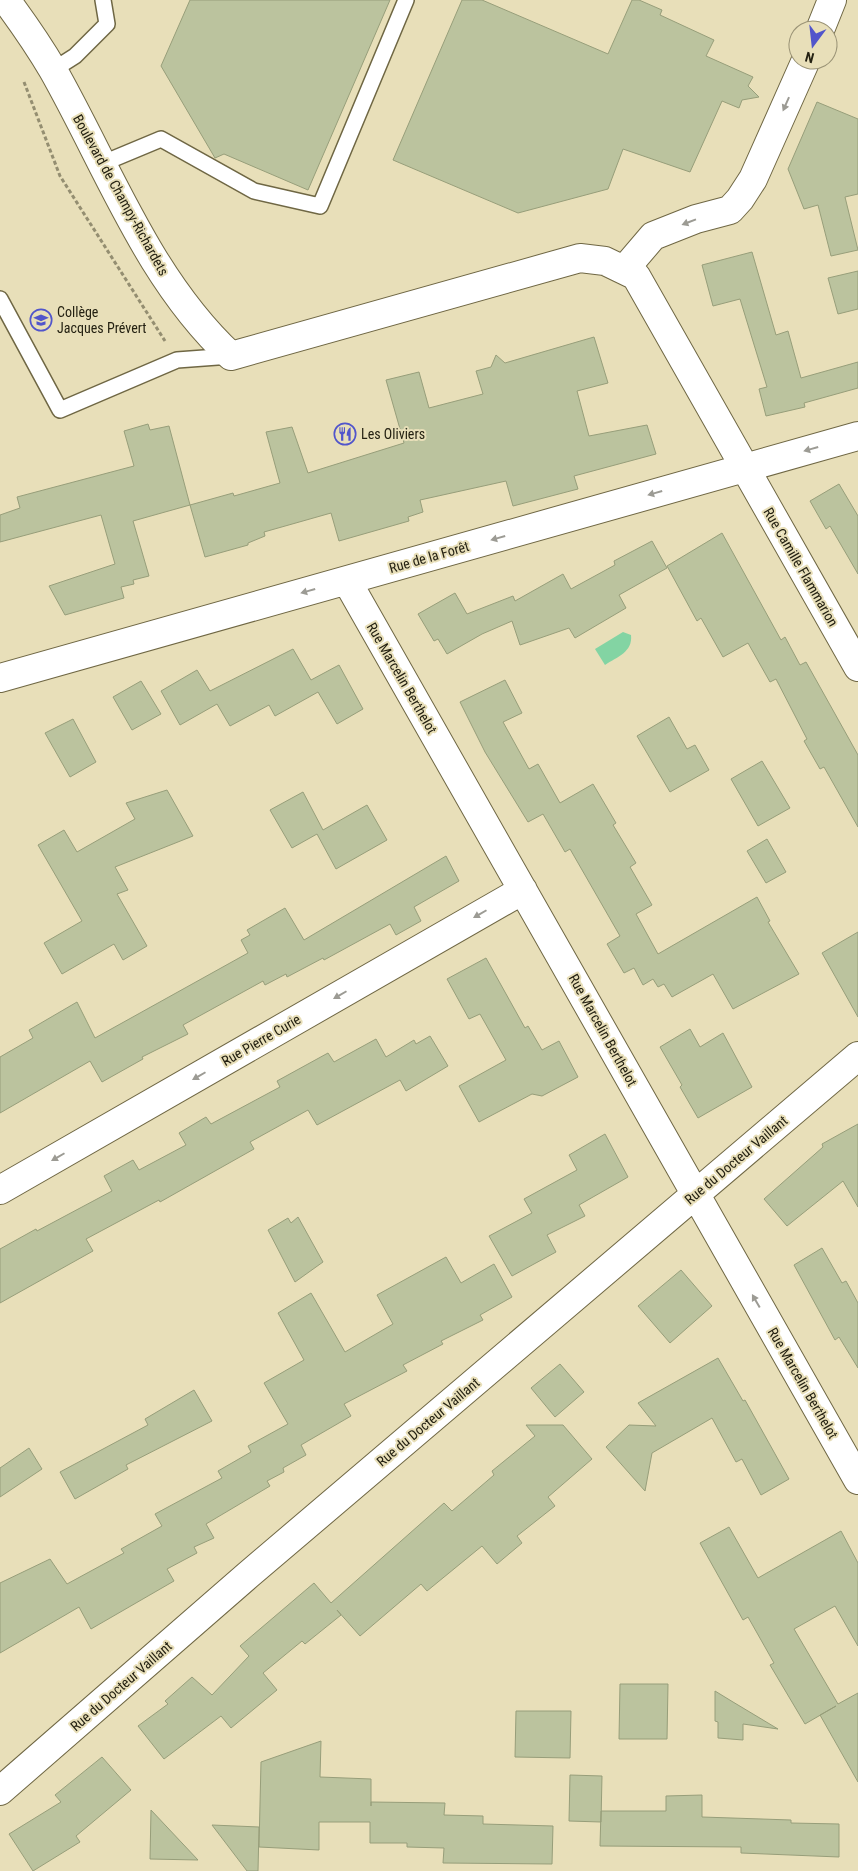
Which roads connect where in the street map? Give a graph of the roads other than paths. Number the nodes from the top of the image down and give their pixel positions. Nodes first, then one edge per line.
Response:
1 (6, 0) edge
2 (103, 0) edge
3 (406, 0) edge
4 (832, 0) edge
5 (824, 20) edge
6 (53, 70) junction
7 (802, 70) edge
8 (101, 164) junction
9 (624, 270) junction
10 (0, 299) edge
11 (231, 356) junction
12 (858, 436) edge
13 (744, 468) junction
14 (347, 581) junction
15 (858, 667) edge
16 (0, 678) edge
17 (523, 890) junction
18 (858, 1056) edge
19 (0, 1190) edge
20 (695, 1195) junction
21 (858, 1480) edge
22 (0, 1790) edge

1 - 6 street, Boulevard de Champy-Richardets
2 - 6 lane
3 - 8 lane
4 - 5 street
6 - 8 street, Boulevard de Champy-Richardets
7 -> 9 street
8 - 11 street, Boulevard de Champy-Richardets
9 - 11 street, Rue Camille Flammarion
9 - 13 street, Rue Camille Flammarion
10 - 11 lane
12 -> 13 street, Rue de la Forêt
13 -> 14 street, Rue de la Forêt
13 - 15 street, Rue Camille Flammarion
14 -> 16 street, Rue de la Forêt
14 - 17 street, Rue Marcelin Berthelot
17 -> 19 street, Rue Pierre Curie
17 - 20 street, Rue Marcelin Berthelot
18 - 20 street, Rue du Docteur Vaillant
21 -> 20 street, Rue Marcelin Berthelot
20 - 22 street, Rue du Docteur Vaillant

